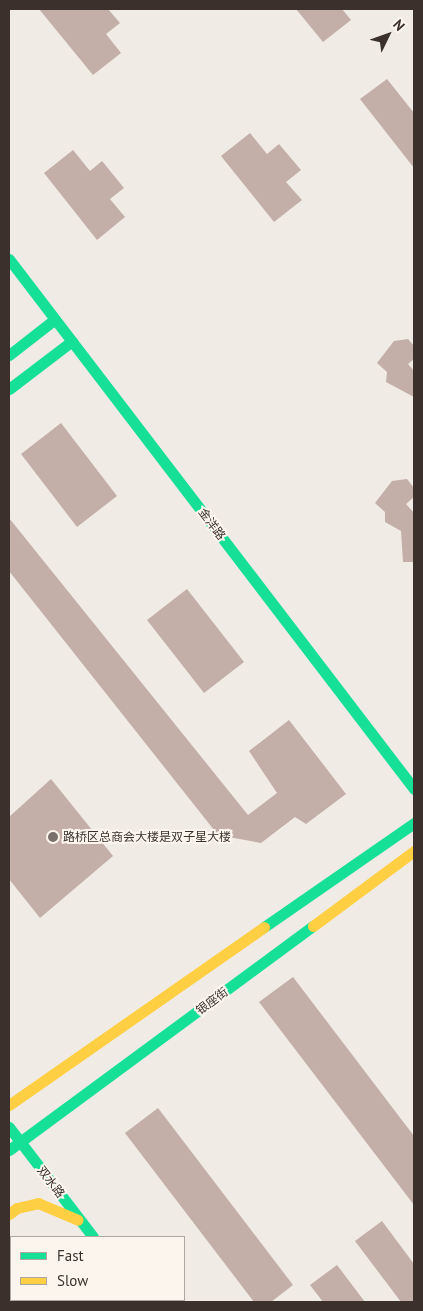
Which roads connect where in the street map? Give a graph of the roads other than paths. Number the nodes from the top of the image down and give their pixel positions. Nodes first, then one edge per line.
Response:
1 (9, 259) edge
2 (55, 319) junction
3 (72, 341) junction
4 (9, 355) edge
5 (9, 389) edge
6 (414, 789) edge
7 (414, 823) edge
8 (414, 850) edge
9 (9, 1104) edge
10 (9, 1127) edge
11 (20, 1143) junction
12 (9, 1150) edge
13 (9, 1214) edge
14 (81, 1222) junction
15 (92, 1236) edge

1 - 2 main road, 金洋路
2 - 3 main road, 金洋路
2 - 4 main road
3 - 5 main road
3 - 6 main road, 金洋路
7 - 9 main road
8 - 11 main road, 银座街
10 - 11 main road, 双水路
11 - 12 main road, 银座街
11 - 14 main road, 双水路
13 - 14 main road
14 - 15 main road, 双水路

